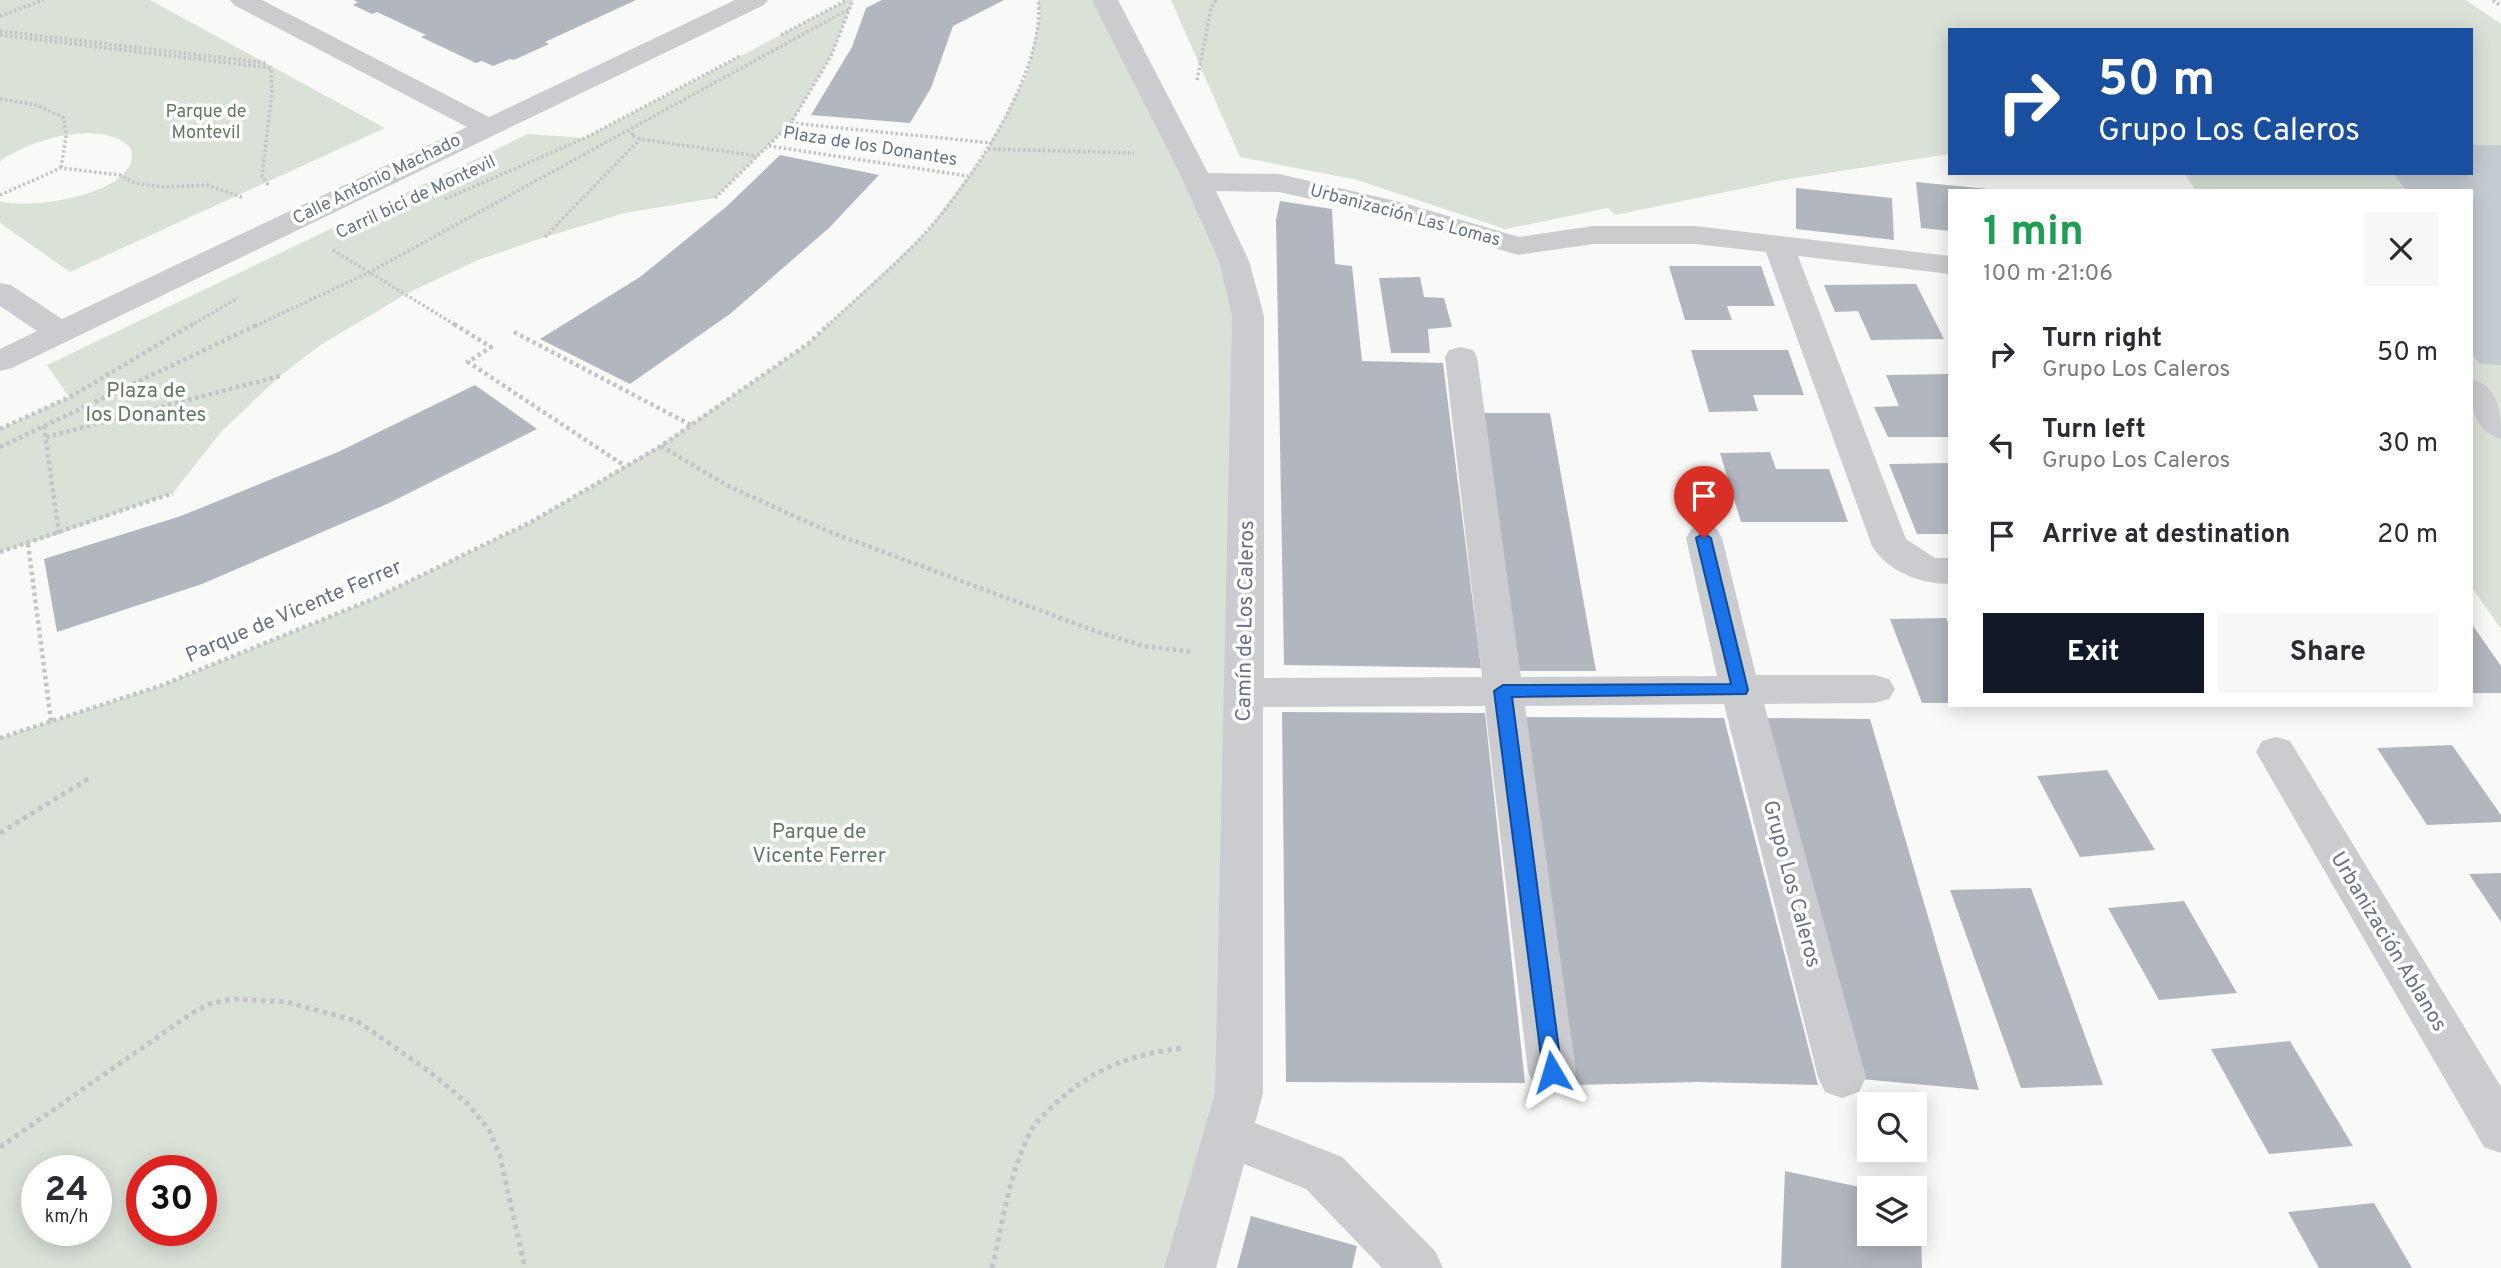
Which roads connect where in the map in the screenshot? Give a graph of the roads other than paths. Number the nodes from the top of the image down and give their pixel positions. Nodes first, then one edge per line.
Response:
1 (243, 0) edge
2 (755, 0) edge
3 (1105, 0) edge
4 (488, 127) junction
5 (1191, 167) junction
6 (1779, 246) junction
7 (1948, 265) edge
8 (0, 292) edge
9 (59, 332) junction
10 (1461, 357) dead end
11 (0, 361) edge
12 (2473, 391) edge
13 (2501, 429) edge
14 (1704, 538) dead end
15 (1948, 571) edge
16 (1245, 674) junction
17 (1875, 689) dead end
18 (1740, 690) junction
19 (1503, 691) junction
20 (2276, 752) dead end
21 (1552, 1072) dead end
22 (1842, 1077) dead end
23 (2501, 1131) edge
24 (1227, 1135) junction
25 (1396, 1258) edge
26 (1190, 1268) edge

1 - 4 street
2 - 4 street, Calle Antonio Machado
3 - 5 street, Camín de Los Caleros
4 - 9 street, Calle Antonio Machado
5 - 6 street, Urbanización Las Lomas
5 - 16 street, Camín de Los Caleros
6 - 7 street, Urbanización Las Lomas
6 - 15 street
8 - 9 street
9 - 11 street, Calle Antonio Machado
10 - 19 street
12 - 13 lane
14 - 18 street, Grupo Los Caleros
16 - 19 street
16 - 24 street, Camín de Los Caleros
17 - 18 street
18 - 19 street
18 - 22 street, Grupo Los Caleros
19 - 21 street
20 - 23 street, Urbanización Ablanos
24 - 25 street
24 - 26 street, Camín de Los Caleros

